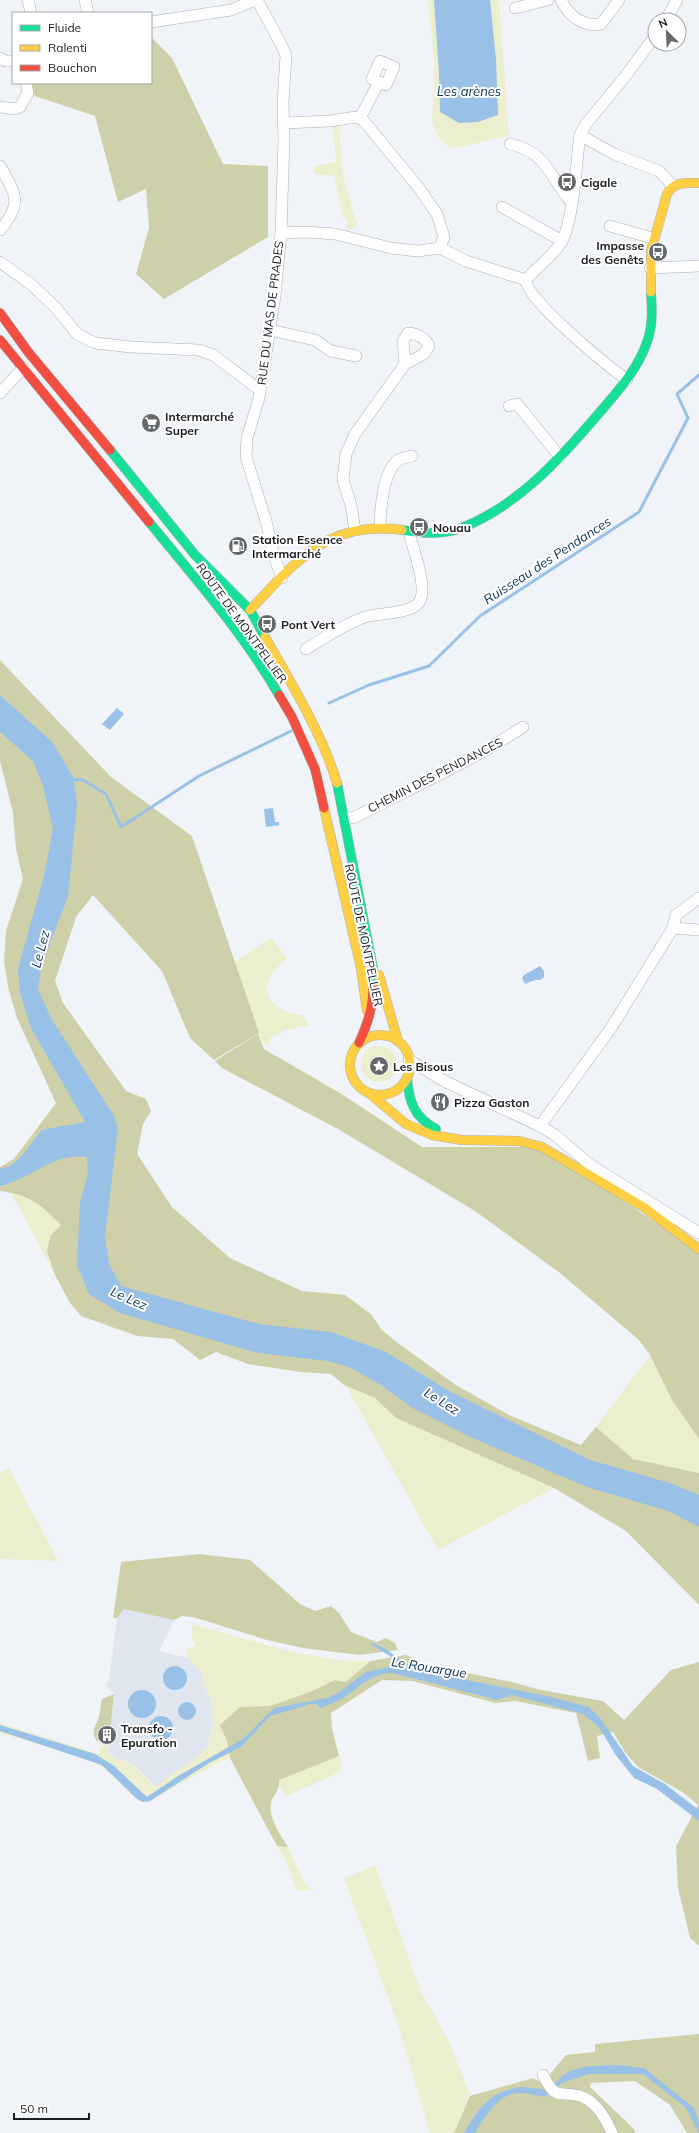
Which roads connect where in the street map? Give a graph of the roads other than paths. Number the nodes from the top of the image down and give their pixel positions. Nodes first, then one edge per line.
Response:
1 (28, 0) edge
2 (85, 0) edge
3 (256, 0) edge
4 (548, 0) edge
5 (561, 0) edge
6 (619, 0) edge
7 (677, 0) edge
8 (515, 8) dead end
9 (31, 12) edge
10 (88, 12) edge
11 (670, 12) edge
12 (152, 22) edge
13 (647, 47) edge
14 (379, 82) dead end
15 (26, 84) edge
16 (0, 106) edge
17 (360, 118) junction
18 (283, 123) junction
19 (580, 135) junction
20 (510, 144) dead end
21 (0, 166) edge
22 (699, 183) edge
23 (673, 186) junction
24 (571, 202) junction
25 (502, 206) dead end
26 (610, 226) dead end
27 (0, 230) edge
28 (281, 233) junction
29 (652, 238) junction
30 (562, 241) junction
31 (440, 248) junction
32 (0, 262) edge
33 (699, 266) edge
34 (650, 268) junction
35 (526, 280) junction
36 (0, 313) edge
37 (270, 330) junction
38 (0, 340) edge
39 (356, 356) dead end
40 (406, 364) dead end
41 (23, 368) junction
42 (626, 380) junction
43 (260, 390) junction
44 (0, 393) edge
45 (509, 406) dead end
46 (412, 456) dead end
47 (560, 457) junction
48 (380, 528) junction
49 (355, 530) junction
50 (409, 532) junction
51 (282, 578) junction
52 (250, 610) junction
53 (306, 649) dead end
54 (523, 727) dead end
55 (344, 819) junction
56 (699, 898) edge
57 (672, 928) junction
58 (699, 930) edge
59 (368, 934) junction
60 (369, 1020) junction
61 (398, 1041) junction
62 (359, 1043) junction
63 (409, 1060) junction
64 (407, 1078) junction
65 (369, 1093) junction
66 (540, 1126) junction
67 (459, 1139) junction
68 (699, 1233) edge
69 (699, 1249) edge
70 (543, 2075) dead end
71 (612, 2133) edge

1 - 9 street
2 - 10 street
3 - 12 street
3 - 18 street, RUE DU MAS DE PRADES
4 - 8 street
5 - 6 street
7 - 11 street
13 - 19 street
14 - 17 street
15 - 16 street
17 - 18 street
17 - 31 street
18 - 28 street, RUE DU MAS DE PRADES
19 - 23 street
19 - 24 street
20 - 24 street
21 - 27 street
22 - 23 main road
23 - 29 main road
24 - 30 street
25 - 30 street
26 - 29 street
28 - 31 street
28 - 37 street, RUE DU MAS DE PRADES
29 - 34 main road
30 - 35 street
31 - 35 street
32 - 43 street
33 - 34 street
34 - 42 main road
35 - 42 street
36 - 52 main road, ROUTE DE MONTPELLIER
37 - 39 street
37 - 43 street, RUE DU MAS DE PRADES
38 - 41 main road, ROUTE DE MONTPELLIER
40 - 49 street
41 - 44 street
41 - 60 main road, ROUTE DE MONTPELLIER
42 - 47 main road
43 - 51 street, RUE DU MAS DE PRADES
45 - 47 street
46 - 48 street
47 - 50 main road
48 - 49 main road
48 - 50 main road
49 - 51 main road
50 - 53 street
51 - 52 main road
52 - 55 main road, ROUTE DE MONTPELLIER
54 - 55 street, CHEMIN DES PENDANCES
55 - 59 main road, ROUTE DE MONTPELLIER
56 - 57 street
57 - 58 street
57 - 66 street
59 - 60 main road, ROUTE DE MONTPELLIER
59 - 61 main road, ROUTE DE MONTPELLIER
60 - 62 main road, ROUTE DE MONTPELLIER
61 - 62 main road
61 - 63 main road
62 - 65 main road
63 - 64 main road
63 - 66 street
64 - 65 main road
64 - 67 main road
65 - 67 main road
66 - 68 street
67 - 69 main road
70 - 71 street

